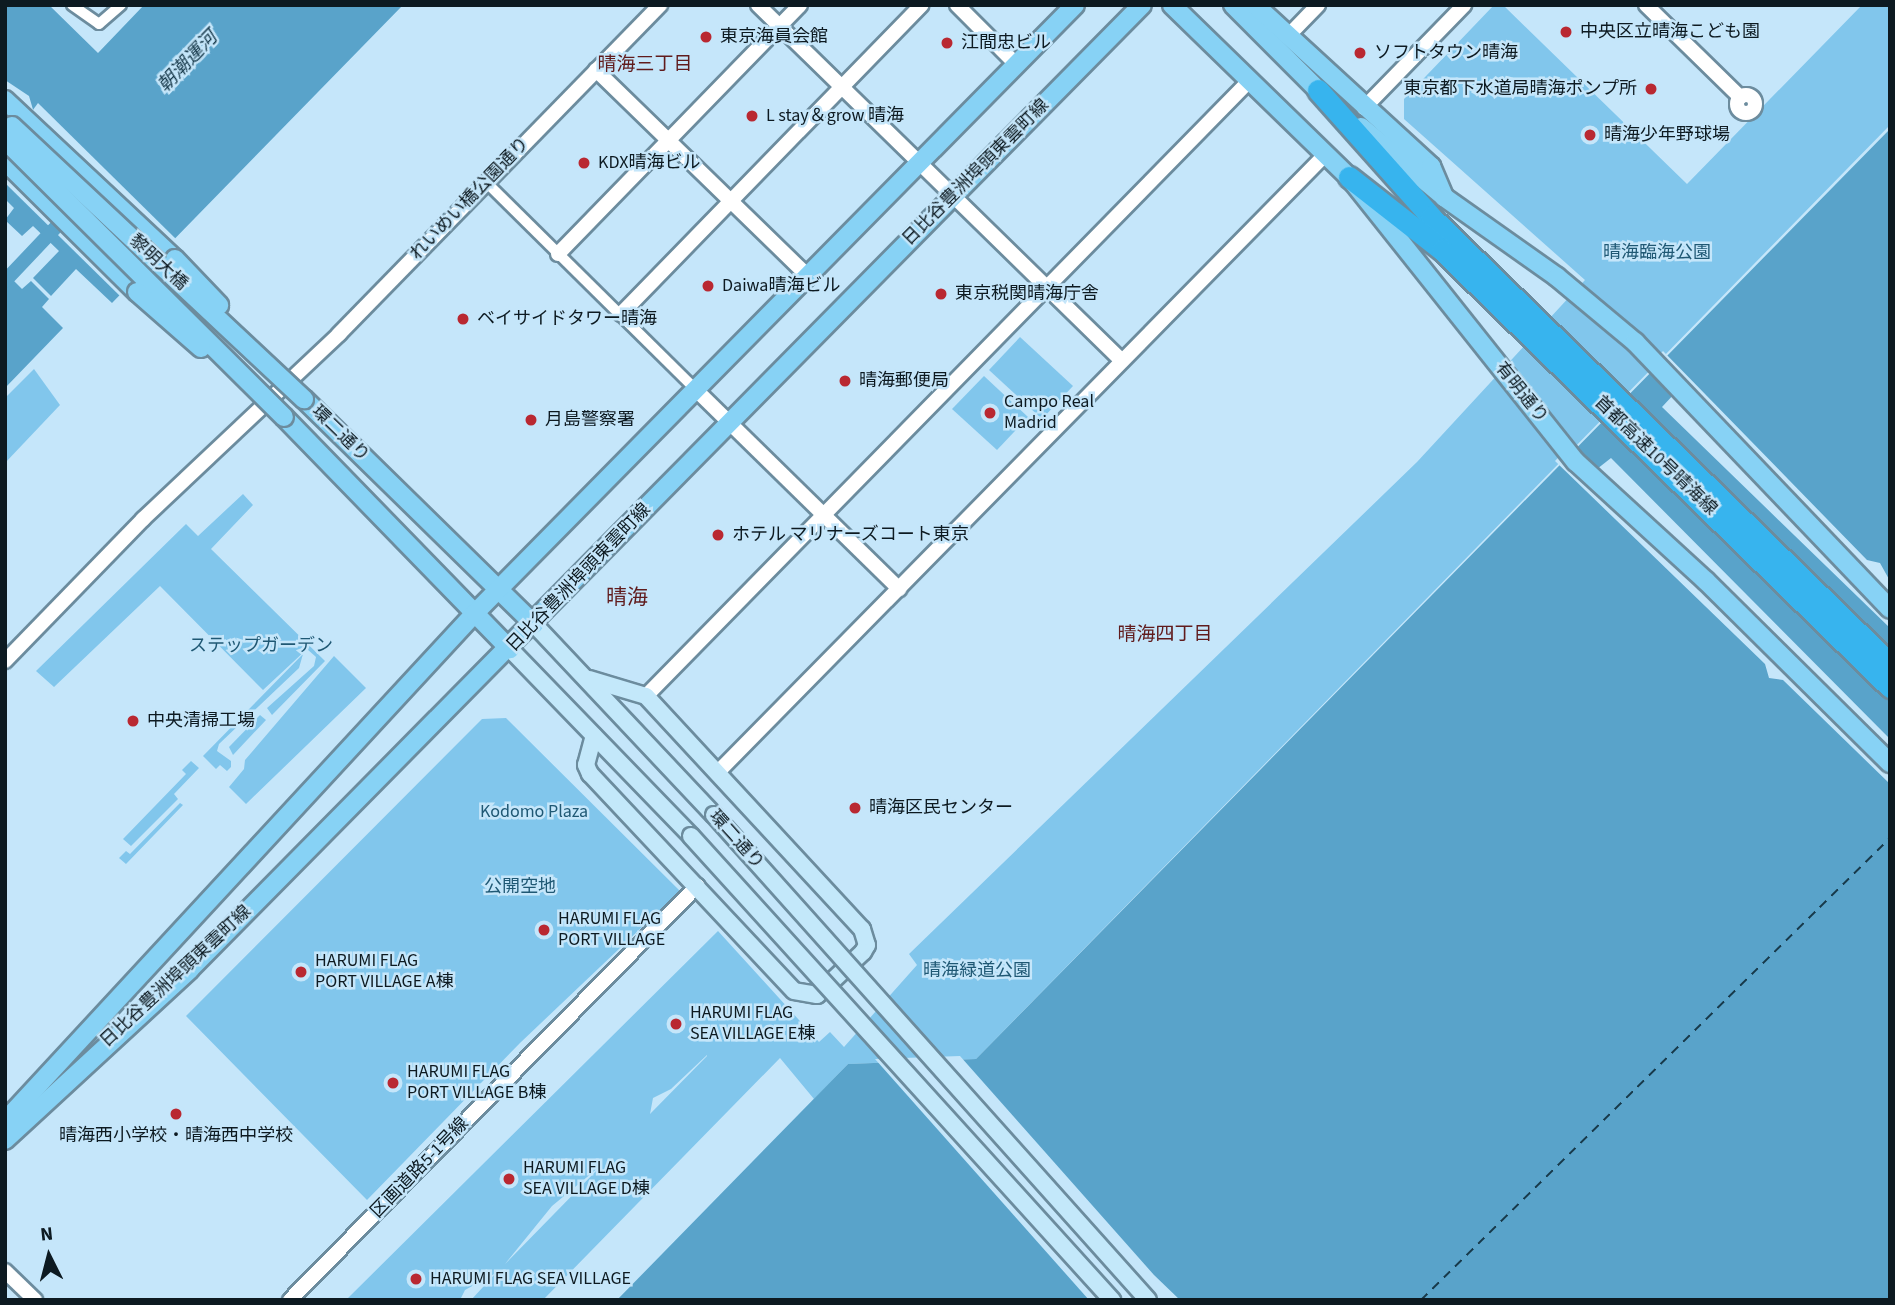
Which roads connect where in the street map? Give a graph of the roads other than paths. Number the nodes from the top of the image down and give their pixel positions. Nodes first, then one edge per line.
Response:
1 (72, 5) edge
2 (121, 5) edge
3 (660, 5) edge
4 (758, 5) edge
5 (800, 5) edge
6 (922, 5) edge
7 (957, 5) edge
8 (1075, 5) edge
9 (1142, 5) edge
10 (1172, 5) edge
11 (1233, 5) edge
12 (1255, 5) edge
13 (1318, 5) edge
14 (1464, 5) edge
15 (1646, 5) edge
16 (780, 27) junction
17 (1289, 35) junction
18 (1016, 64) junction
19 (596, 70) junction
20 (1250, 80) junction
21 (842, 88) junction
22 (1318, 90) junction
23 (1740, 97) dead end
24 (5, 100) edge
25 (1364, 108) junction
26 (9, 133) edge
27 (669, 141) junction
28 (1326, 154) junction
29 (5, 161) edge
30 (919, 163) junction
31 (1349, 177) junction
32 (486, 182) junction
33 (953, 195) junction
34 (1444, 197) junction
35 (731, 201) junction
36 (1425, 222) junction
37 (558, 254) junction
38 (808, 275) junction
39 (1046, 288) junction
40 (621, 314) junction
41 (1122, 361) junction
42 (695, 389) junction
43 (304, 399) junction
44 (284, 417) junction
45 (730, 423) junction
46 (824, 515) junction
47 (499, 588) junction
48 (899, 589) junction
49 (1890, 609) edge
50 (475, 613) junction
51 (534, 624) junction
52 (510, 649) junction
53 (5, 661) edge
54 (1890, 664) edge
55 (589, 679) junction
56 (1890, 687) edge
57 (646, 696) junction
58 (594, 736) junction
59 (1890, 763) edge
60 (718, 772) junction
61 (697, 886) junction
62 (239, 919) junction
63 (167, 950) junction
64 (5, 1121) edge
65 (5, 1140) edge
66 (5, 1271) edge
67 (35, 1300) edge
68 (290, 1300) edge
69 (1112, 1300) edge
70 (1148, 1300) edge

1 - 2 street
3 - 19 street, れいめい橋公園通り
4 - 16 street
5 - 16 street
6 - 21 street
7 - 18 street
8 - 18 main road, 日比谷豊洲埠頭東雲町線
9 - 33 main road, 日比谷豊洲埠頭東雲町線
10 - 20 main road, 有明通り
11 - 22 main road
12 - 17 main road
13 - 17 street
14 - 25 street
15 - 23 street
16 - 21 street
16 - 27 street
17 - 25 main road
18 - 30 main road, 日比谷豊洲埠頭東雲町線
19 - 27 street
19 - 32 street, れいめい橋公園通り
20 - 28 main road, 有明通り
20 - 39 street
21 - 30 street
21 - 35 street
22 - 34 main road
22 - 36 highway
24 - 43 main road, bridge
25 - 34 main road
26 - 43 main road, 黎明大橋, bridge
26 - 44 main road, 黎明大橋, bridge
27 - 35 street
27 - 37 street
28 - 31 main road, 有明通り
28 - 41 street
29 - 44 main road, bridge
30 - 33 street
30 - 38 main road, 日比谷豊洲埠頭東雲町線
31 - 36 highway
31 - 59 main road, 有明通り
32 - 37 street
32 - 53 street, れいめい橋公園通り
33 - 39 street
33 - 45 main road, 日比谷豊洲埠頭東雲町線
34 - 49 main road
35 - 38 street
35 - 40 street
36 - 54 highway, 首都高速10号晴海線
36 - 56 highway, 首都高速10号晴海線
37 - 40 street
38 - 42 main road, 日比谷豊洲埠頭東雲町線
39 - 41 street
39 - 46 street
40 - 42 street
41 - 48 street
42 - 45 street
42 - 47 main road, 日比谷豊洲埠頭東雲町線
43 - 47 main road, 環二通り
44 - 50 main road, 環二通り
45 - 46 street
45 - 51 main road, 日比谷豊洲埠頭東雲町線
46 - 48 street
46 - 57 street
47 - 50 main road, 日比谷豊洲埠頭東雲町線
47 - 51 main road, 環二通り
48 - 60 street
50 - 52 main road, 環二通り
50 - 63 main road, 日比谷豊洲埠頭東雲町線
51 - 52 main road, 日比谷豊洲埠頭東雲町線
51 - 55 main road, 環二通り
52 - 58 main road, 環二通り
52 - 62 main road, 日比谷豊洲埠頭東雲町線
55 - 57 main road
55 - 70 main road, 環二通り, bridge
57 - 60 main road
58 - 61 main road
58 - 69 main road, 環二通り, bridge
60 - 61 main road
61 - 68 street, 区画道路5-1号線
62 - 63 main road
62 - 65 main road, 日比谷豊洲埠頭東雲町線
63 - 64 main road, 日比谷豊洲埠頭東雲町線
66 - 67 street

